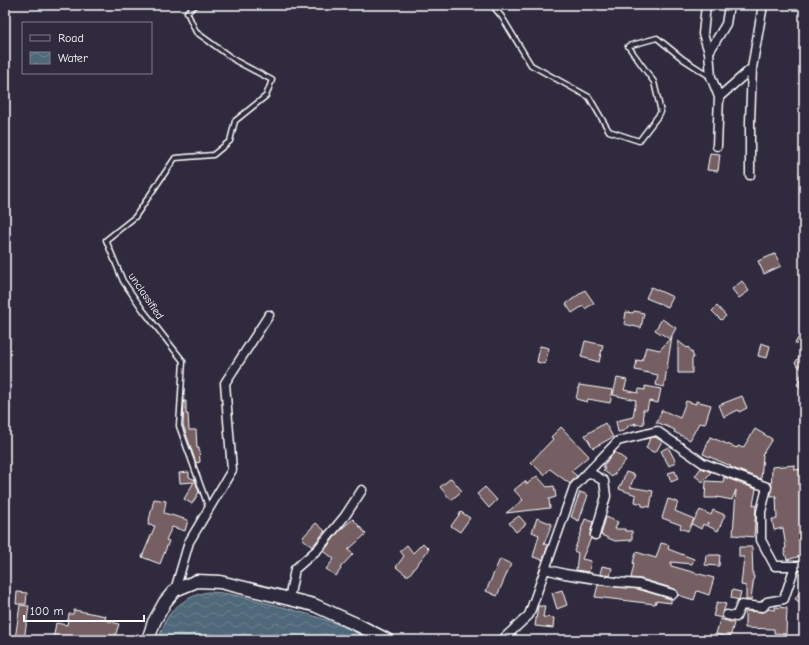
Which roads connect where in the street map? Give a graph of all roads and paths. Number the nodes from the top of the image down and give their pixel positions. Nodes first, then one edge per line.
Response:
1 (196, 5) edge
2 (492, 5) edge
3 (706, 5) edge
4 (729, 5) edge
5 (763, 5) edge
6 (709, 52) junction
7 (752, 68) junction
8 (711, 77) junction
9 (719, 97) junction
10 (717, 146) dead end
11 (750, 174) dead end
12 (269, 315) dead end
13 (589, 472) junction
14 (362, 490) dead end
15 (209, 509) junction
16 (595, 535) dead end
17 (795, 566) junction
18 (804, 566) edge
19 (544, 569) junction
20 (175, 590) junction
21 (673, 594) dead end
22 (289, 599) junction
23 (727, 616) dead end
24 (148, 640) edge
25 (387, 640) edge
26 (502, 640) edge

1 - 15 lane, unclassified
2 - 8 lane
3 - 6 street
4 - 6 street
5 - 7 street
6 - 8 street
7 - 9 street
7 - 11 street
8 - 9 street
9 - 10 street
12 - 15 street
13 - 16 street
13 - 17 street
13 - 19 street
14 - 22 street
15 - 20 street
17 - 18 street
17 - 23 street
19 - 21 street
19 - 26 street
20 - 22 main road
20 - 24 main road
22 - 25 main road

